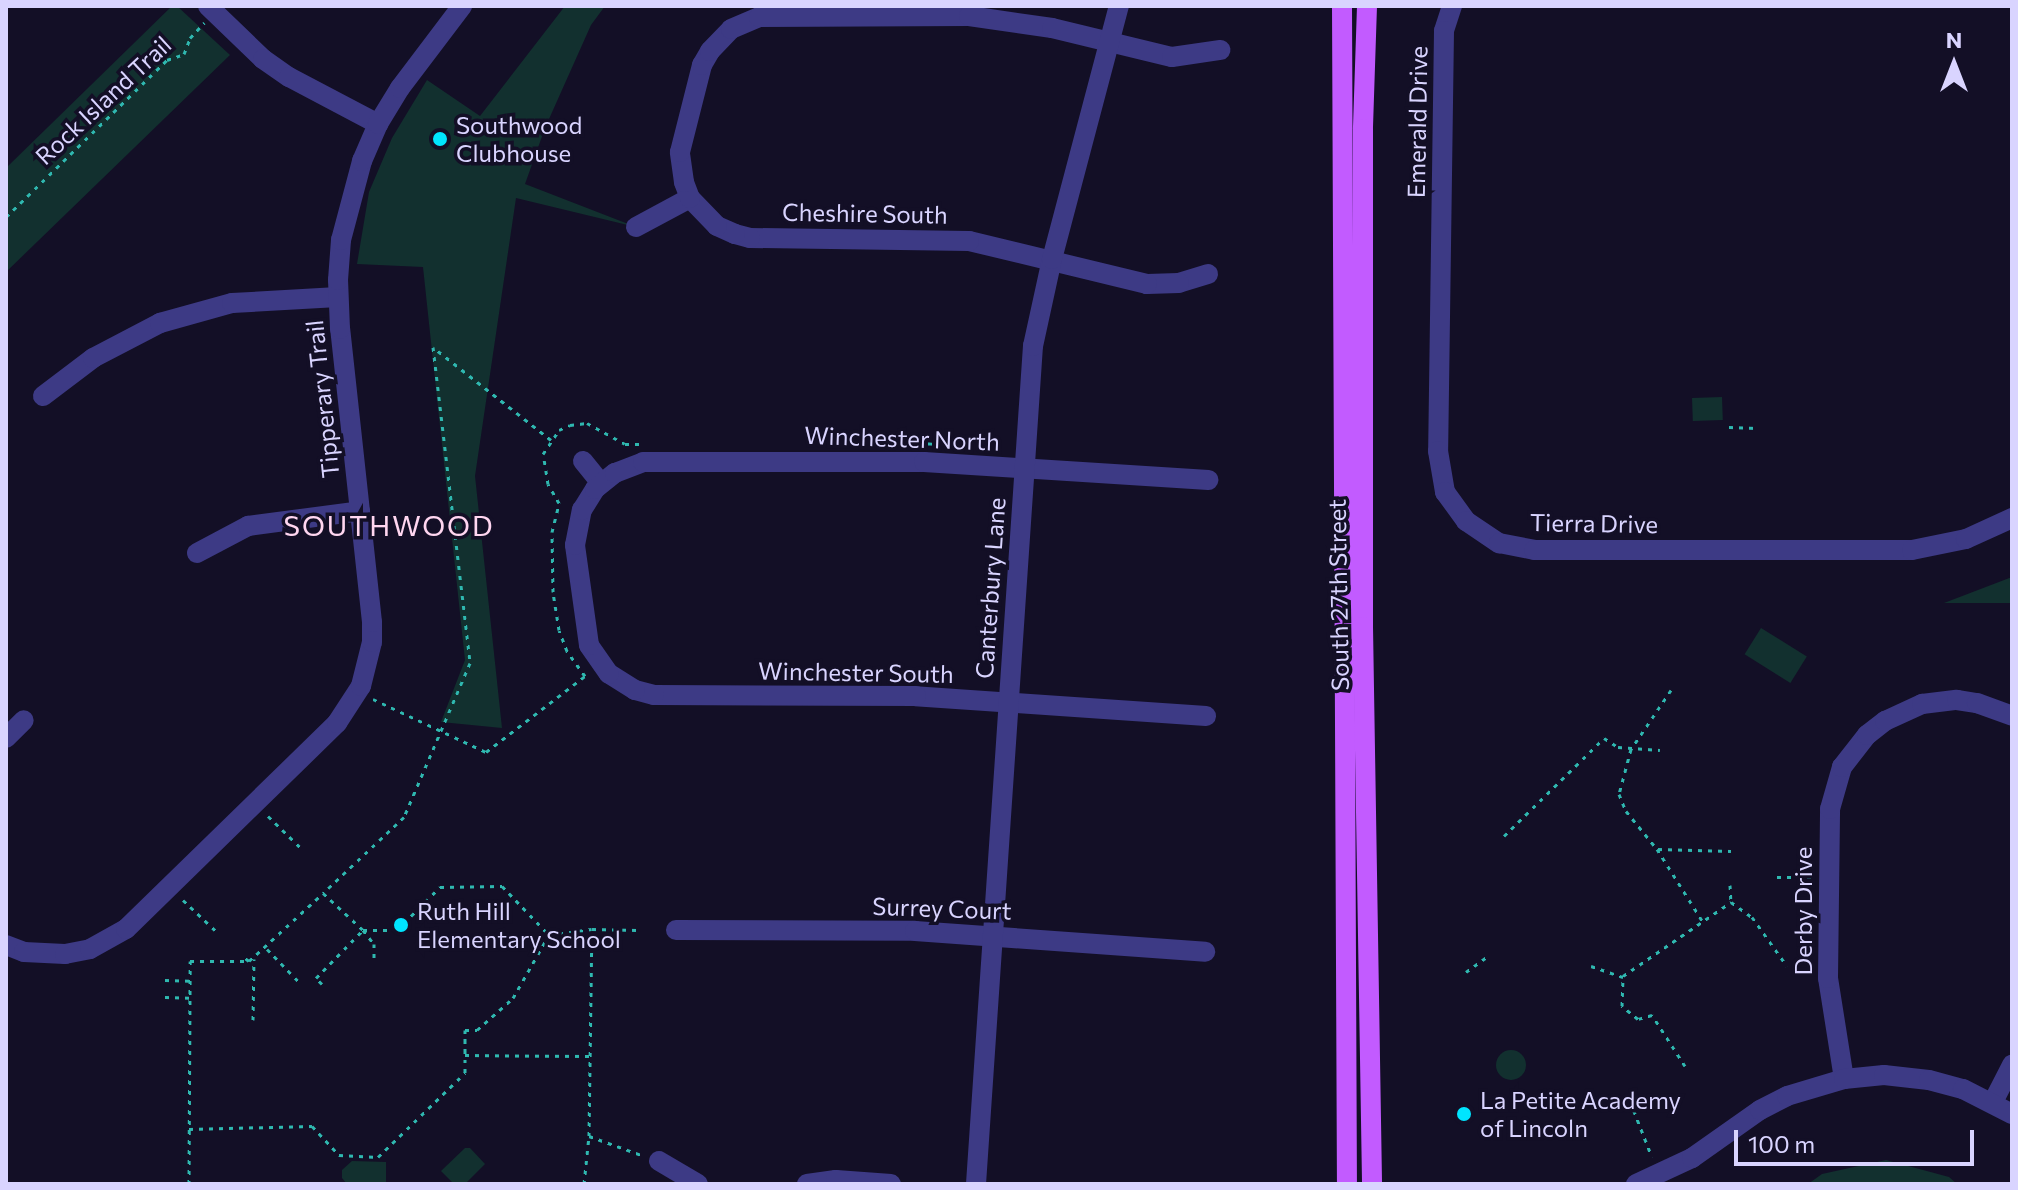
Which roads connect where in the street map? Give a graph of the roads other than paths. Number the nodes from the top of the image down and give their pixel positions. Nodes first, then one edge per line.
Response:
1 (462, 6) edge
2 (1119, 6) edge
3 (1342, 6) edge
4 (1367, 6) edge
5 (1452, 6) edge
6 (211, 9) edge
7 (1109, 43) junction
8 (1220, 50) dead end
9 (378, 124) junction
10 (690, 198) junction
11 (636, 227) dead end
12 (1440, 240) joint
13 (1052, 259) junction
14 (1208, 274) dead end
15 (338, 297) junction
16 (43, 396) dead end
17 (583, 461) dead end
18 (1024, 468) junction
19 (1208, 480) dead end
20 (601, 483) junction
21 (360, 511) junction
22 (2012, 518) edge
23 (197, 553) dead end
24 (1008, 702) junction
25 (1206, 716) dead end
26 (2012, 716) edge
27 (24, 720) dead end
28 (6, 738) edge
29 (676, 930) dead end
30 (993, 935) junction
31 (6, 945) edge
32 (1205, 952) dead end
33 (2012, 1065) edge
34 (1844, 1079) junction
35 (1993, 1102) junction
36 (2012, 1114) edge
37 (659, 1161) road end
38 (698, 1184) edge
39 (807, 1184) edge
40 (891, 1184) edge
41 (976, 1184) edge
42 (1347, 1184) edge
43 (1372, 1184) edge
44 (1636, 1184) edge

1 - 9 street, Tipperary Trail
2 - 7 street, Canterbury Lane
3 - 42 main road, South 27th Street
4 - 43 main road, South 27th Street
5 - 12 street, Emerald Drive
6 - 9 street
7 - 8 street
7 - 10 street
7 - 13 street, Canterbury Lane
9 - 15 street, Tipperary Trail
10 - 11 street
10 - 13 street, Cheshire South
12 - 22 street, Tierra Drive
13 - 14 street, Cheshire South
13 - 18 street, Canterbury Lane
15 - 16 street
15 - 21 street, Tipperary Trail
17 - 20 street
18 - 19 street, Winchester North
18 - 20 street, Winchester North
18 - 24 street, Canterbury Lane
20 - 24 street, Winchester South
21 - 23 street
21 - 31 street, Tipperary Trail
24 - 25 street, Winchester South
24 - 30 street, Canterbury Lane
26 - 34 street, Derby Drive
27 - 28 street
29 - 30 street, Surrey Court
30 - 32 street, Surrey Court
30 - 41 street, Canterbury Lane
33 - 35 street
34 - 35 street
34 - 44 street
35 - 36 street
37 - 38 street
39 - 40 street

